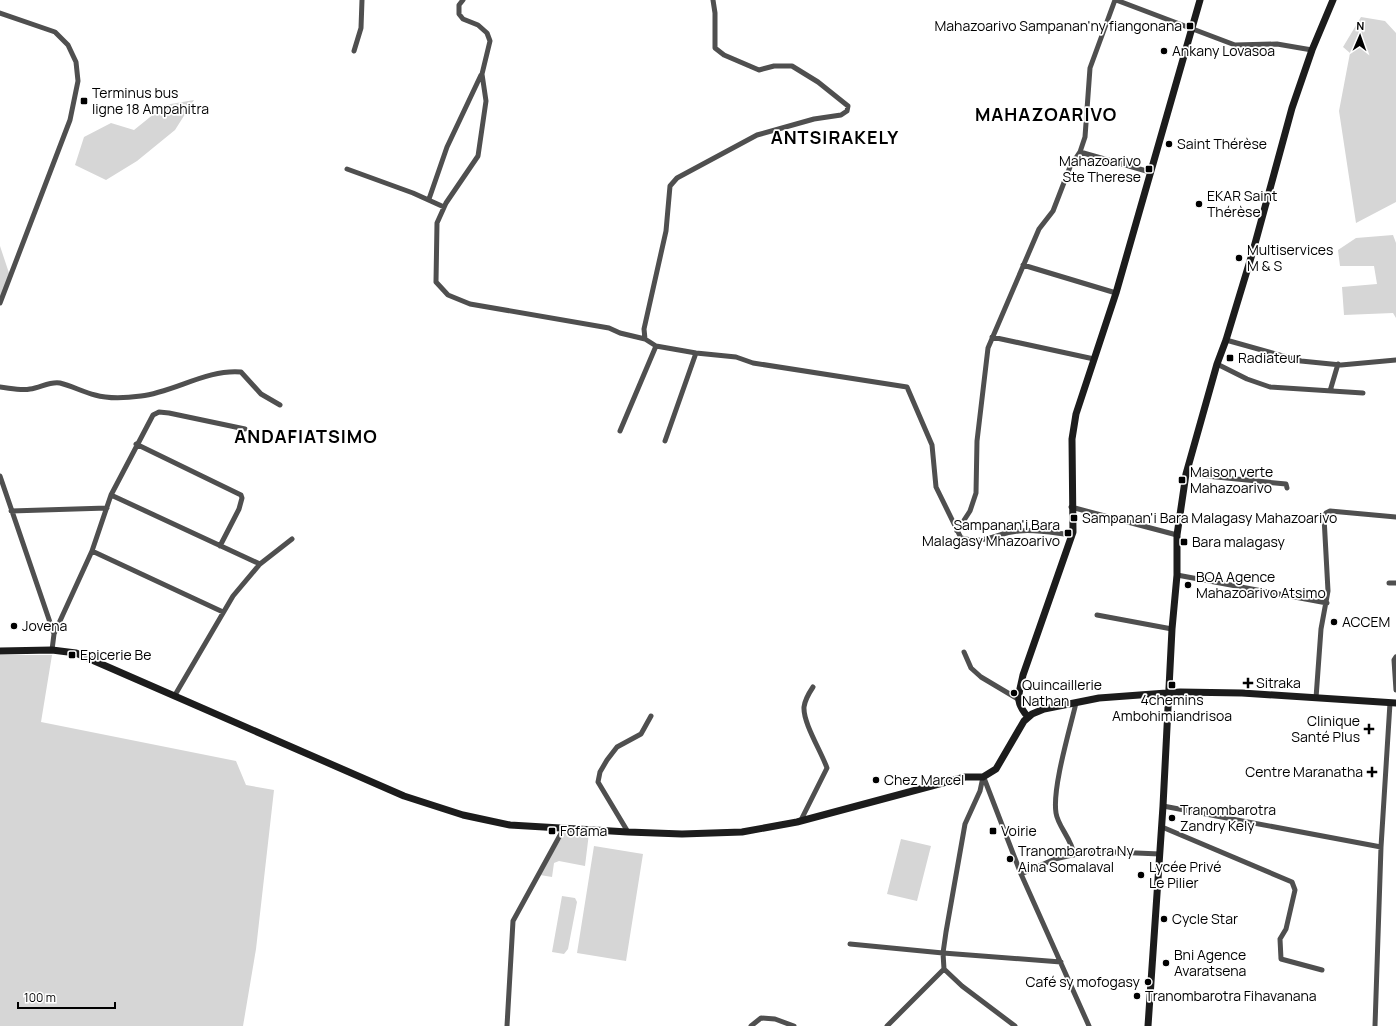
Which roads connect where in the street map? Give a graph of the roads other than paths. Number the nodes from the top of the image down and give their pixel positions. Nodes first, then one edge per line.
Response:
1 (362, 0) edge
2 (462, 0) edge
3 (713, 0) edge
4 (1115, 0) edge
5 (1200, 0) edge
6 (1333, 0) edge
7 (0, 13) edge
8 (1192, 29) junction
9 (1312, 50) junction
10 (354, 51) dead end
11 (482, 74) junction
12 (1080, 152) junction
13 (347, 169) dead end
14 (1150, 172) junction
15 (428, 199) junction
16 (444, 207) junction
17 (1023, 265) junction
18 (1116, 293) junction
19 (0, 303) edge
20 (992, 337) junction
21 (645, 339) junction
22 (1226, 340) junction
23 (656, 346) junction
24 (696, 353) junction
25 (1094, 359) junction
26 (1396, 360) edge
27 (1216, 364) junction
28 (1338, 364) junction
29 (0, 387) edge
30 (1330, 392) junction
31 (1362, 393) dead end
32 (280, 405) dead end
33 (245, 429) dead end
34 (620, 431) dead end
35 (666, 441) dead end
36 (136, 444) junction
37 (1186, 474) junction
38 (0, 476) edge
39 (1287, 488) dead end
40 (111, 495) junction
41 (1071, 507) junction
42 (107, 508) junction
43 (10, 511) junction
44 (1396, 517) edge
45 (957, 531) junction
46 (1177, 535) junction
47 (1071, 536) junction
48 (292, 539) dead end
49 (220, 546) junction
50 (92, 552) junction
51 (260, 564) junction
52 (1177, 575) junction
53 (1389, 583) dead end
54 (1396, 583) edge
55 (1327, 603) junction
56 (223, 612) junction
57 (1097, 615) dead end
58 (1172, 629) junction
59 (54, 634) junction
60 (52, 650) junction
61 (0, 651) edge
62 (964, 652) dead end
63 (1396, 657) edge
64 (813, 687) dead end
65 (1396, 690) edge
66 (1169, 693) junction
67 (175, 695) junction
68 (1316, 698) junction
69 (1018, 699) junction
70 (1076, 703) junction
71 (1393, 703) edge
72 (651, 716) dead end
73 (1028, 717) junction
74 (983, 777) junction
75 (1163, 806) junction
76 (801, 820) junction
77 (1162, 827) junction
78 (564, 828) junction
79 (628, 832) junction
80 (1381, 847) junction
81 (1160, 854) junction
82 (1074, 856) junction
83 (1021, 874) junction
84 (850, 944) dead end
85 (943, 953) junction
86 (1061, 962) junction
87 (944, 969) junction
88 (1322, 970) dead end
89 (507, 1026) edge
90 (751, 1026) edge
91 (794, 1026) edge
92 (887, 1026) edge
93 (1015, 1026) edge
94 (1088, 1026) edge
95 (1148, 1026) edge
96 (1375, 1026) edge

1 - 10 street
2 - 11 street
3 - 21 street
4 - 8 street
4 - 12 street
5 - 8 main road
6 - 9 main road
7 - 19 street
8 - 9 street
8 - 14 main road
9 - 22 main road
11 - 15 street
11 - 16 street
12 - 14 street
12 - 17 street
13 - 15 street
14 - 18 main road
15 - 16 street
16 - 21 street
17 - 18 street
17 - 20 street
18 - 25 main road
20 - 25 street
20 - 45 street
21 - 23 street
22 - 27 main road
22 - 28 street
23 - 24 street
23 - 34 street
24 - 35 street
24 - 45 street
25 - 41 main road
26 - 28 street
27 - 30 street
27 - 37 main road
28 - 30 street
29 - 32 street
30 - 31 street
33 - 36 street
36 - 40 street
36 - 49 street
37 - 39 street
37 - 46 main road
38 - 43 street
40 - 42 street
40 - 49 street
41 - 46 street
41 - 47 main road
42 - 43 street
42 - 50 street
43 - 59 street
44 - 55 street
45 - 47 street
46 - 52 main road
47 - 69 main road
48 - 51 street
49 - 51 street
50 - 56 street
50 - 59 street
51 - 56 street
52 - 55 street
52 - 58 main road
53 - 54 street
55 - 68 street
56 - 67 street
57 - 58 street
58 - 66 main road
59 - 60 street
60 - 61 main road
60 - 67 main road
62 - 69 street
63 - 65 street
64 - 76 street
66 - 68 main road
66 - 70 main road
66 - 75 main road
67 - 78 main road
68 - 71 main road
69 - 73 main road
70 - 73 main road
70 - 82 street
71 - 80 street
72 - 79 street
73 - 74 main road
74 - 76 main road
74 - 83 street
74 - 85 street
75 - 77 main road
75 - 80 street
76 - 79 main road
77 - 81 main road
77 - 88 street
78 - 79 main road
78 - 89 street
80 - 96 street
81 - 82 street
81 - 95 main road
82 - 83 street
83 - 86 street
84 - 85 street
85 - 86 street
85 - 87 street
86 - 94 street
87 - 92 street
87 - 93 street
90 - 91 street

